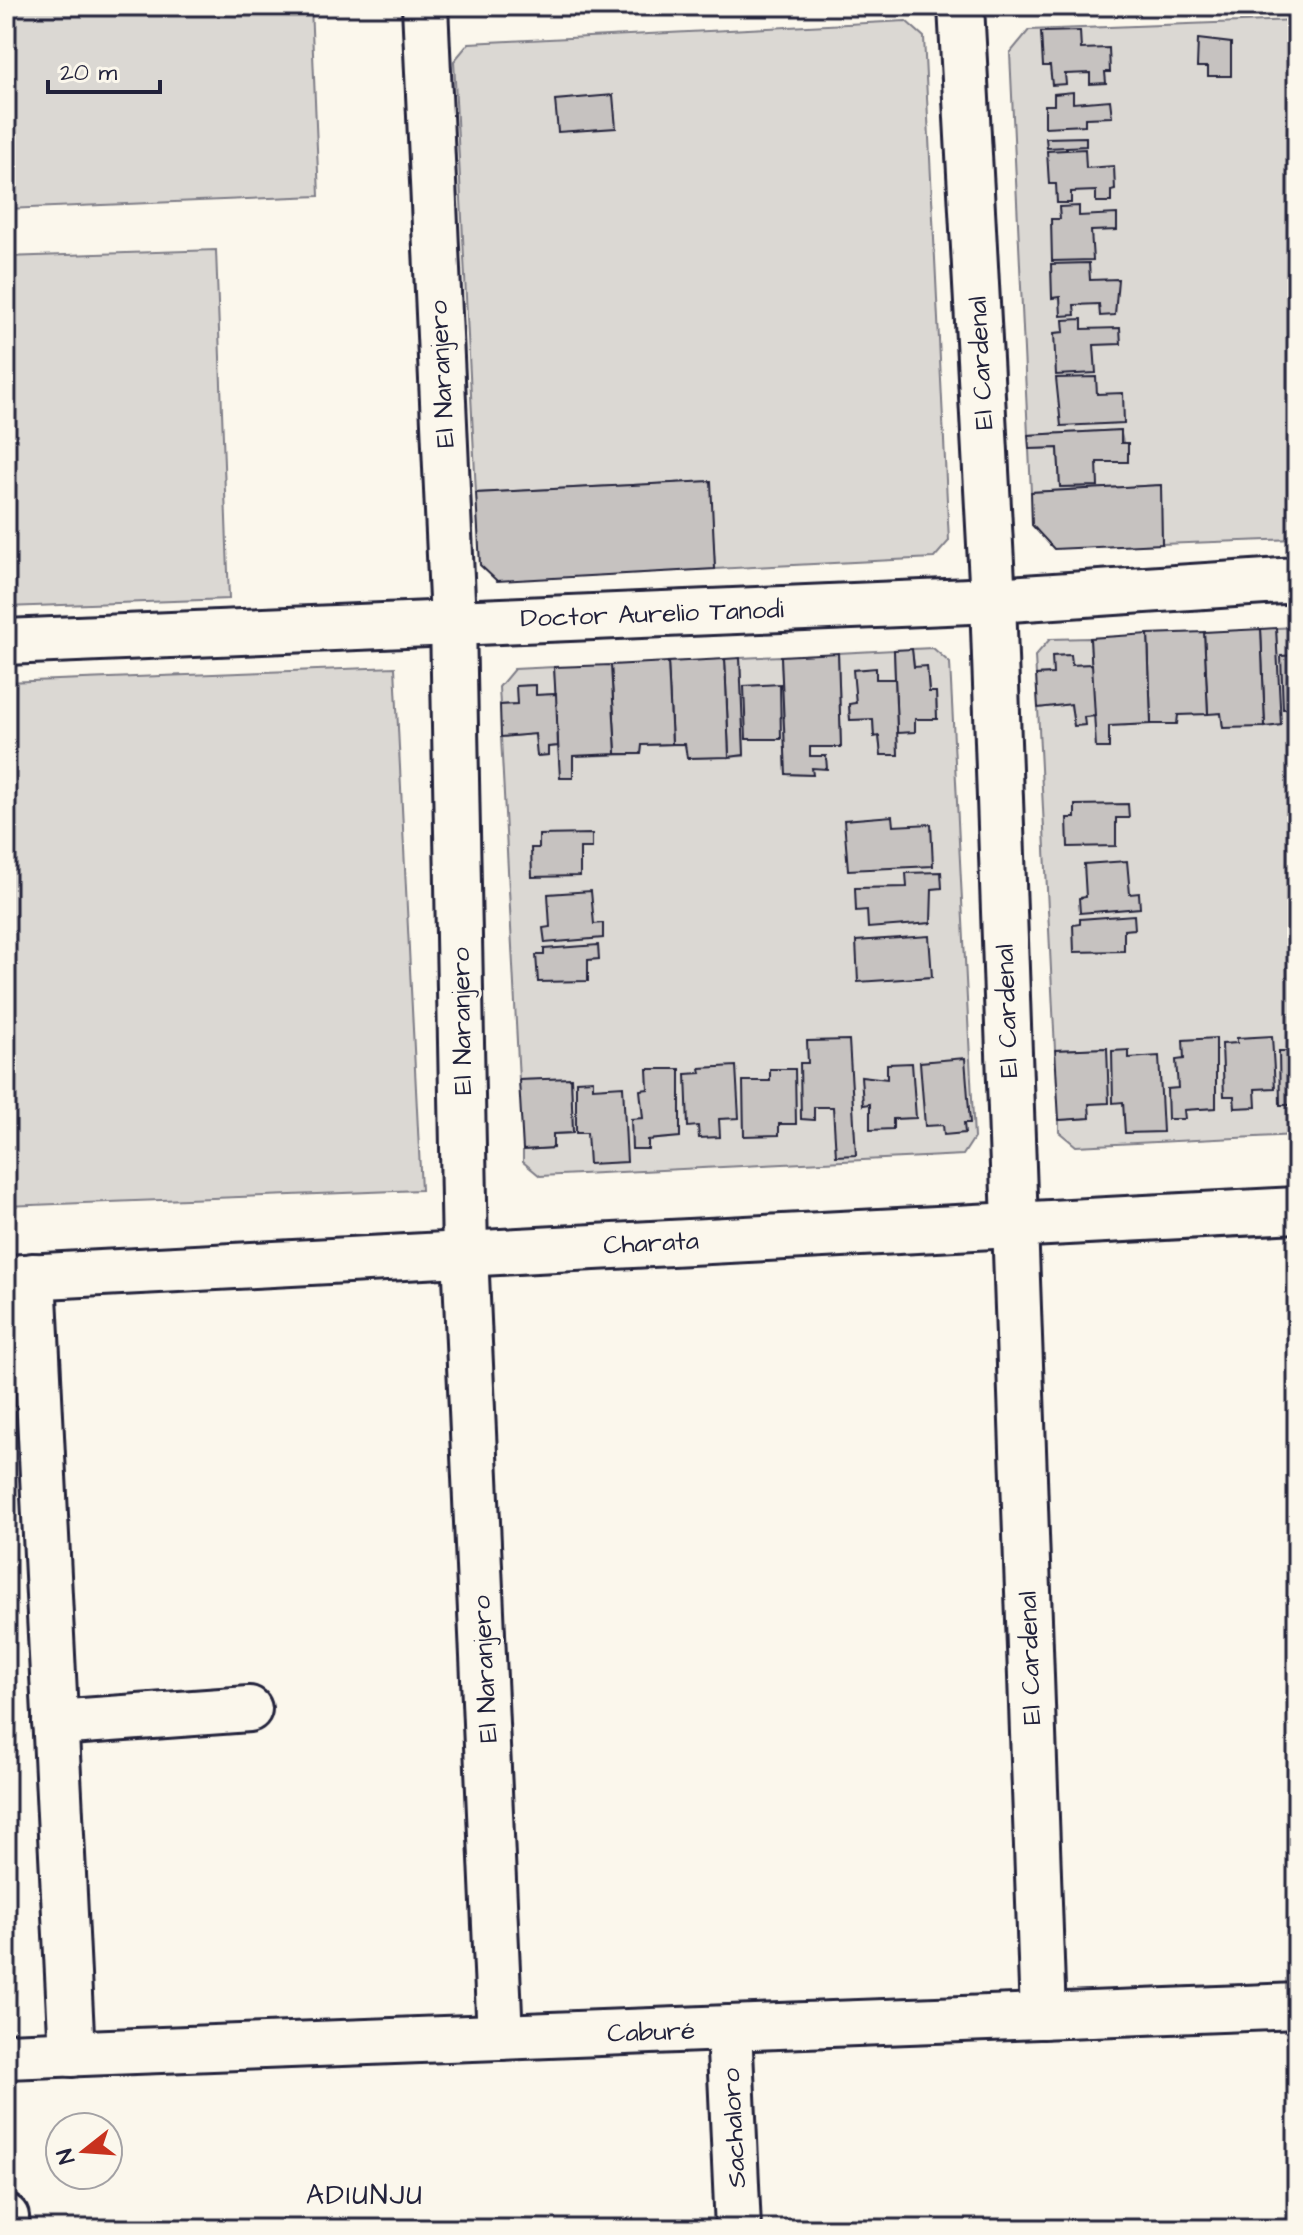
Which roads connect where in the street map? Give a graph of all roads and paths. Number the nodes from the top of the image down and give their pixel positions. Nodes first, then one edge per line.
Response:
1 (425, 6) edge
2 (961, 6) edge
3 (1297, 580) edge
4 (993, 600) junction
5 (453, 621) junction
6 (6, 642) edge
7 (1297, 1210) edge
8 (1013, 1223) junction
9 (465, 1253) junction
10 (19, 1277) edge
11 (249, 1709) dead end
12 (55, 1723) junction
13 (1297, 2006) edge
14 (1043, 2016) junction
15 (729, 2028) junction
16 (500, 2037) junction
17 (72, 2054) junction
18 (6, 2056) edge
19 (6, 2217) edge
20 (7, 2229) edge
21 (738, 2229) edge

1 - 5 street, El Naranjero
2 - 4 street, El Cardenal
3 - 4 street, Doctor Aurelio Tanodi
4 - 5 street, Doctor Aurelio Tanodi
4 - 8 street, El Cardenal
5 - 6 street, Doctor Aurelio Tanodi
5 - 9 street, El Naranjero
7 - 8 street, Charata
8 - 9 street, Charata
8 - 14 street, El Cardenal
9 - 10 street, Charata
9 - 16 street, El Naranjero
10 - 12 street
11 - 12 street
12 - 17 street
13 - 14 street, Caburé
14 - 15 street, Caburé
15 - 16 street, Caburé
15 - 21 street, Sachaloro
16 - 17 street, Caburé
17 - 18 street, Caburé
19 - 20 street

